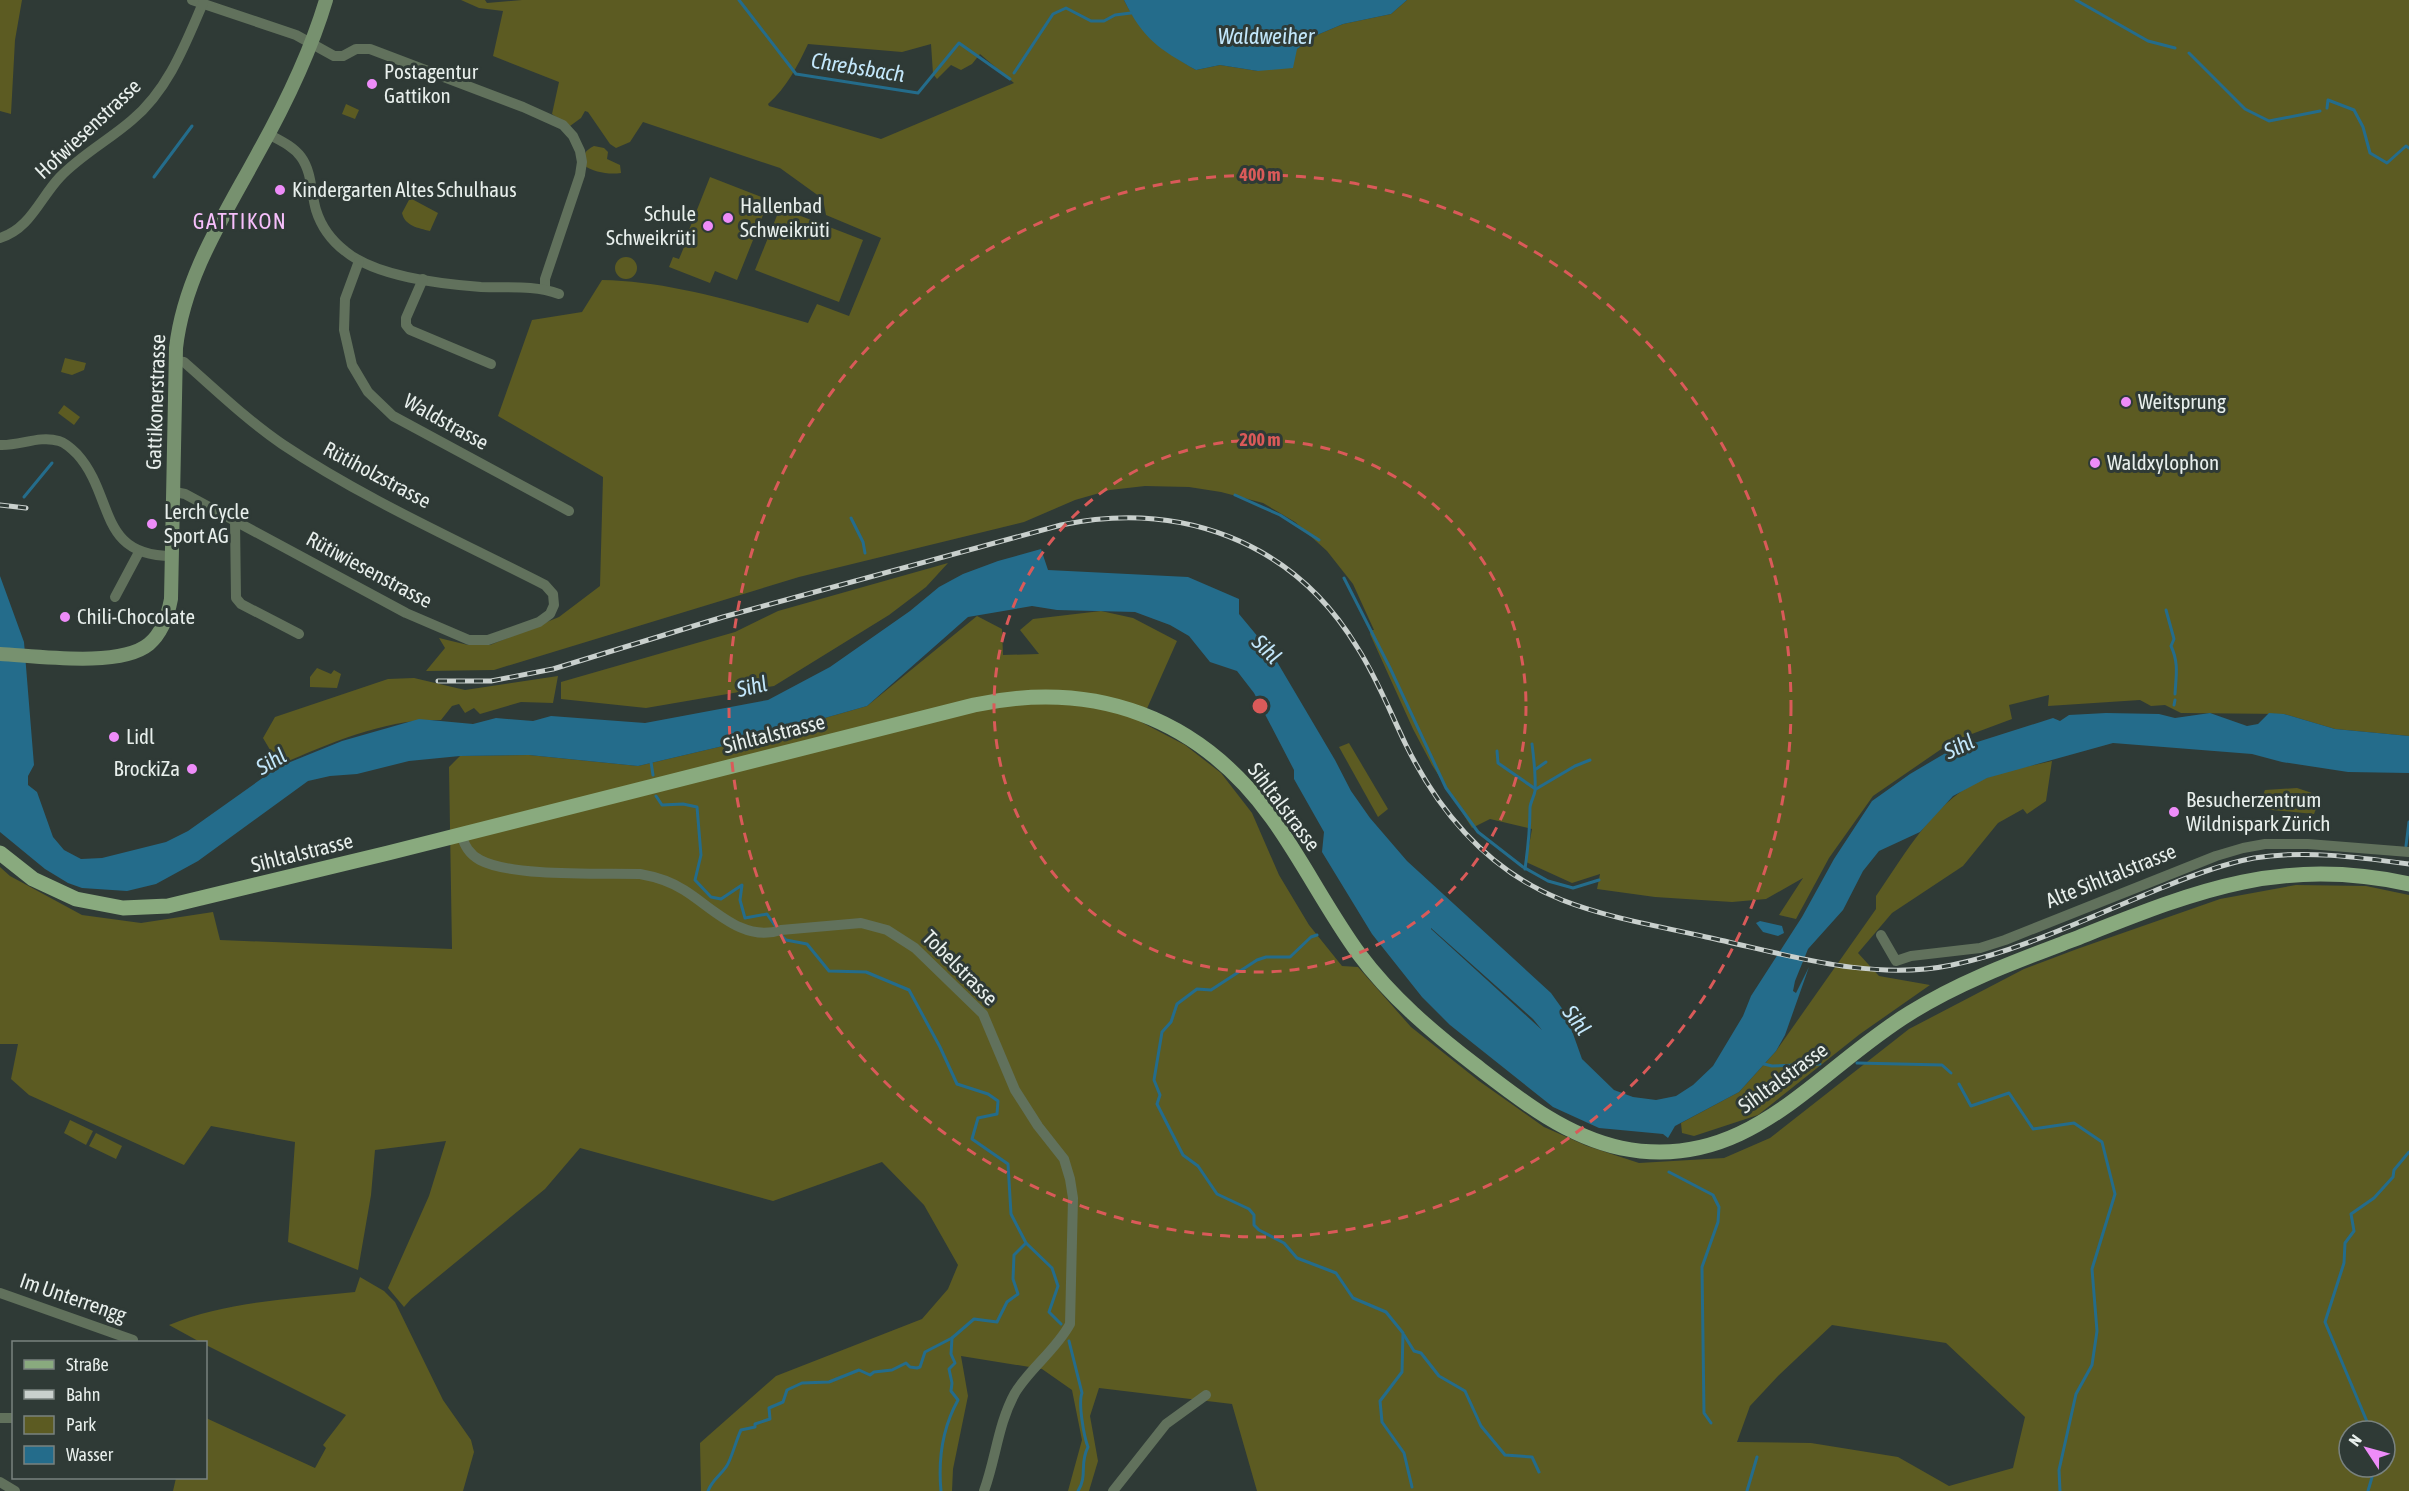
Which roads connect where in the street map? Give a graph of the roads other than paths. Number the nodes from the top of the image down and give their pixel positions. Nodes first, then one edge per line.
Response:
1 (326, 0) edge
2 (197, 1) edge
3 (312, 43) junction
4 (268, 134) junction
5 (0, 238) edge
6 (359, 261) junction
7 (423, 279) junction
8 (545, 289) junction
9 (559, 294) dead end
10 (176, 361) junction
11 (491, 364) dead end
12 (0, 445) edge
13 (174, 492) junction
14 (570, 511) dead end
15 (235, 520) junction
16 (139, 552) junction
17 (172, 556) junction
18 (115, 597) dead end
19 (550, 614) joint
20 (299, 634) dead end
21 (0, 654) edge
22 (461, 835) junction
23 (2409, 852) edge
24 (0, 853) edge
25 (2409, 884) edge
26 (1881, 935) dead end
27 (0, 1293) edge
28 (133, 1340) dead end
29 (1206, 1395) dead end
30 (0, 1482) edge
31 (987, 1488) edge
32 (15, 1491) edge
33 (1113, 1491) edge

1 - 3 main road, Gattikonerstrasse
2 - 3 street
2 - 5 street, Hofwiesenstrasse
3 - 4 main road, Gattikonerstrasse
3 - 8 street
4 - 6 street
4 - 10 main road, Gattikonerstrasse
6 - 7 street
6 - 14 street, Waldstrasse
7 - 8 street
7 - 11 street
8 - 9 street
10 - 13 main road, Gattikonerstrasse
10 - 19 street, Rütiholzstrasse
12 - 16 street
13 - 15 street, Rütiwiesenstrasse
13 - 17 main road, Gattikonerstrasse
15 - 19 street, Rütiwiesenstrasse
15 - 20 street
16 - 17 street
16 - 18 street
17 - 21 main road, Gattikonerstrasse
22 - 24 main road, Sihltalstrasse
22 - 25 main road, Sihltalstrasse
22 - 31 street, Tobelstrasse
23 - 26 street, Alte Sihltalstrasse
27 - 28 street, Im Unterrengg
29 - 33 street
30 - 32 street

